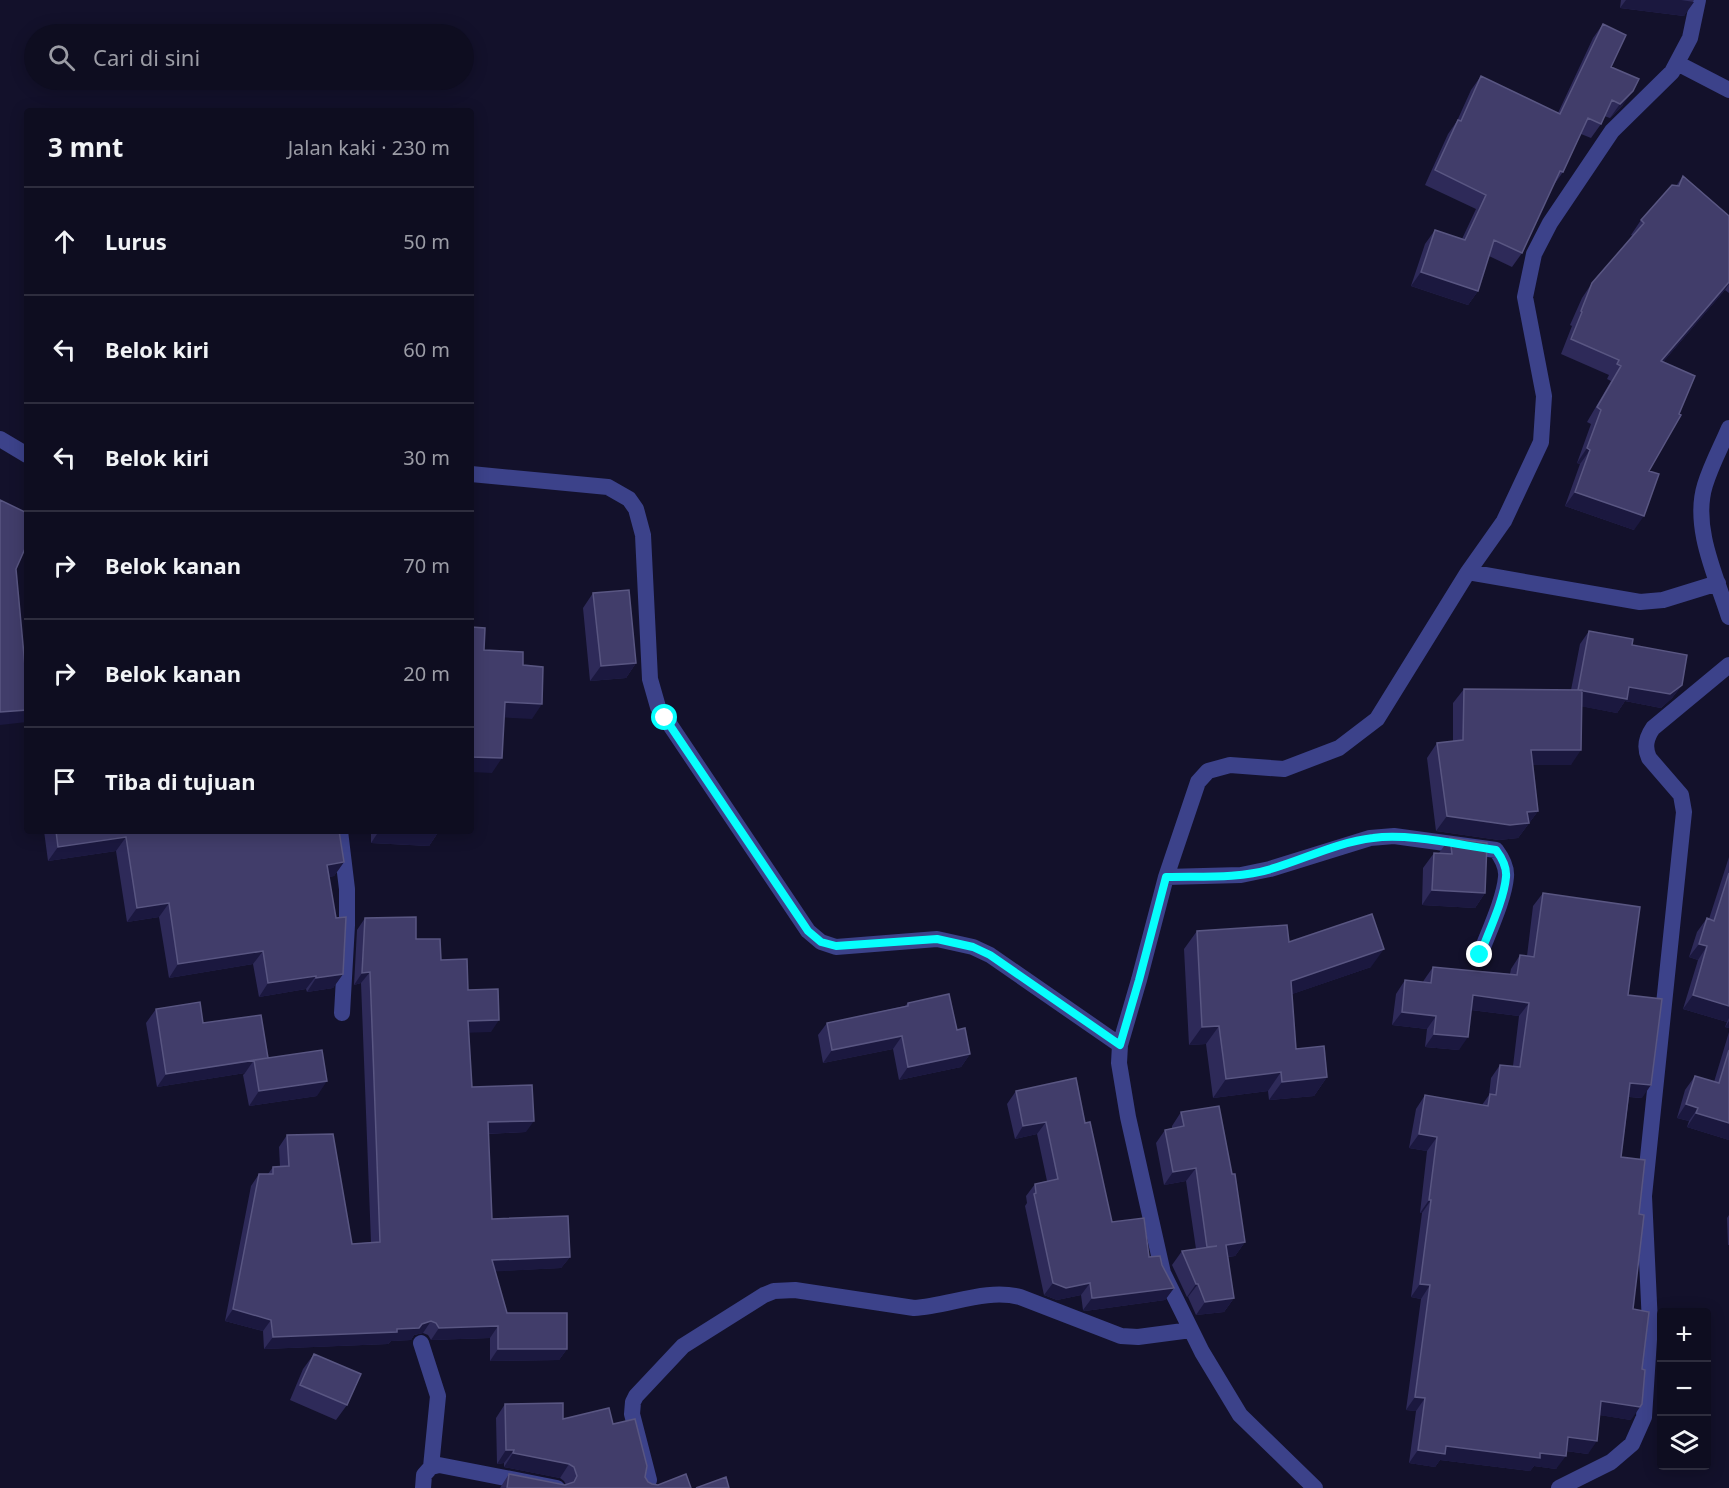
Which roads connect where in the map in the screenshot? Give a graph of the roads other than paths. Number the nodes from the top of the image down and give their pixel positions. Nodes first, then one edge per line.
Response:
1 (1698, 0) edge
2 (1677, 63) junction
3 (1729, 90) edge
4 (1729, 428) edge
5 (0, 439) edge
6 (24, 453) edge
7 (474, 474) edge
8 (1468, 572) junction
9 (1718, 583) junction
10 (1729, 617) edge
11 (1729, 665) edge
12 (340, 834) edge
13 (1166, 877) junction
14 (1480, 955) dead end
15 (342, 1013) dead end
16 (1120, 1045) junction
17 (1191, 1330) junction
18 (421, 1343) dead end
19 (431, 1467) junction
20 (423, 1488) edge
21 (557, 1488) edge
22 (646, 1488) edge
23 (1315, 1488) edge
24 (1559, 1488) edge

1 - 2 street
2 - 3 street
2 - 8 street
4 - 9 street
5 - 6 street
7 - 16 street
8 - 9 street
8 - 13 street
9 - 10 street
11 - 24 street
12 - 15 street
13 - 14 street
13 - 16 street
16 - 17 street
17 - 22 street
17 - 23 street
18 - 19 street
19 - 20 street
19 - 21 street

